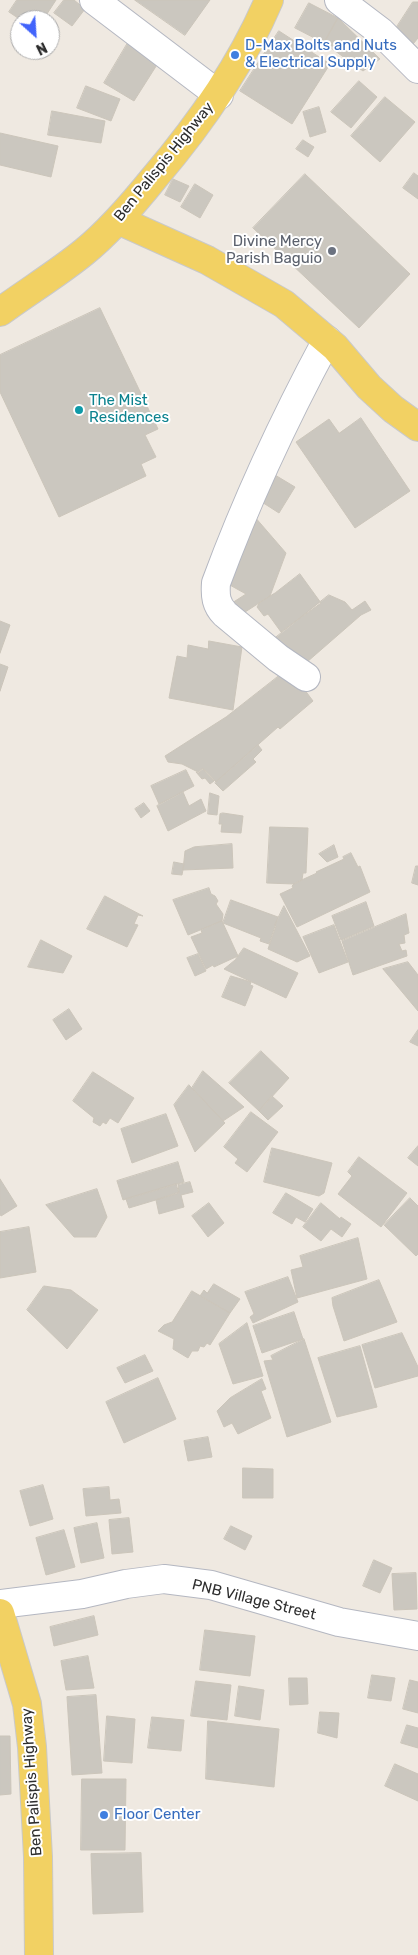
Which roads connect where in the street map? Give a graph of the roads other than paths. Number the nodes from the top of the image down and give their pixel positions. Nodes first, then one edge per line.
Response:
1 (94, 0) edge
2 (269, 0) edge
3 (339, 0) edge
4 (418, 69) edge
5 (219, 95) junction
6 (118, 220) junction
7 (0, 312) edge
8 (327, 340) junction
9 (418, 427) edge
10 (306, 677) dead end
11 (0, 1604) edge
12 (0, 1613) edge
13 (418, 1636) edge
14 (39, 1955) edge

1 - 5 street
2 - 5 main road, Ben Palispis Highway
3 - 4 street
5 - 6 main road, Ben Palispis Highway
6 - 7 main road, Ben Palispis Highway
6 - 8 main road
8 - 9 main road
8 - 10 street
11 - 13 street, PNB Village Street
12 - 14 main road, Ben Palispis Highway

